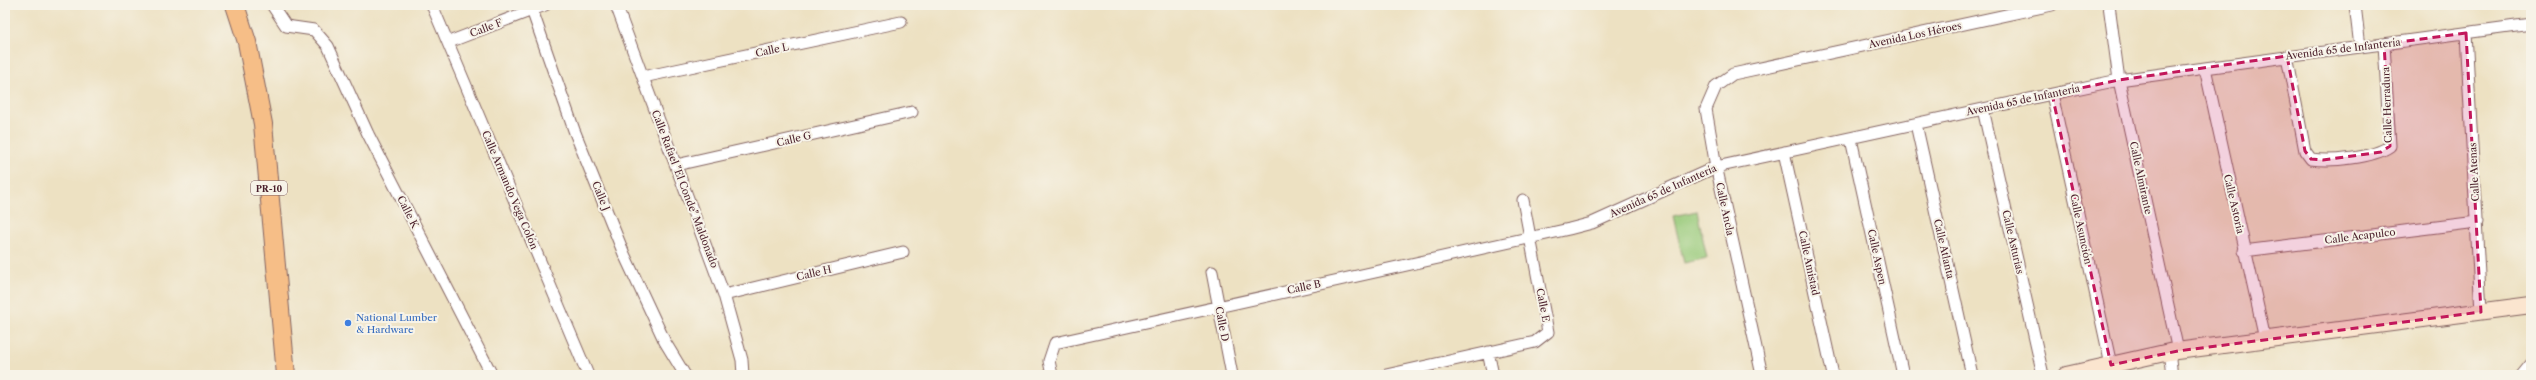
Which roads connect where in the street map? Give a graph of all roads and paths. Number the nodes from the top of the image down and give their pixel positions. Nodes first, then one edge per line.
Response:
1 (235, 5) edge
2 (272, 5) edge
3 (432, 5) edge
4 (545, 5) edge
5 (616, 5) edge
6 (2052, 5) edge
7 (2109, 5) edge
8 (2355, 5) edge
9 (532, 10) junction
10 (901, 22) dead end
11 (2531, 24) edge
12 (2466, 33) junction
13 (449, 42) junction
14 (2384, 44) junction
15 (2360, 47) junction
16 (2287, 56) junction
17 (1778, 64) joint
18 (2205, 68) junction
19 (643, 77) junction
20 (2119, 80) junction
21 (2052, 94) junction
22 (1984, 109) junction
23 (912, 112) dead end
24 (1916, 124) junction
25 (1851, 138) junction
26 (1784, 152) junction
27 (676, 165) junction
28 (1716, 167) junction
29 (1523, 200) dead end
30 (2476, 222) junction
31 (1530, 238) junction
32 (2244, 251) junction
33 (903, 252) dead end
34 (1212, 272) dead end
35 (724, 295) junction
36 (2531, 305) edge
37 (1218, 306) junction
38 (2481, 312) junction
39 (2265, 339) junction
40 (1488, 352) junction
41 (2174, 352) junction
42 (2531, 364) edge
43 (2110, 365) junction
44 (286, 375) edge
45 (492, 375) edge
46 (588, 375) edge
47 (685, 375) edge
48 (743, 375) edge
49 (1052, 375) edge
50 (1232, 375) edge
51 (1386, 375) edge
52 (1493, 375) edge
53 (1762, 375) edge
54 (1833, 375) edge
55 (1903, 375) edge
56 (1972, 375) edge
57 (2043, 375) edge
58 (2066, 375) edge
59 (2172, 375) edge
60 (2522, 375) edge

1 - 44 main road, PR-10
2 - 45 street, Calle K
3 - 13 street, Calle Armando Vega Colón
4 - 9 street, Calle F
5 - 19 street, Calle Rafael "El Conde" Maldonado
6 - 17 street, Avenida Los Héroes
7 - 20 street, Calle Almirante
8 - 15 street
9 - 13 street, Calle F
9 - 47 street, Calle J
10 - 19 street, Calle L
11 - 12 street, Avenida 65 de Infantería
12 - 14 street, Avenida 65 de Infantería
12 - 30 street, Calle Atenas
13 - 46 street, Calle Armando Vega Colón
14 - 15 street, Avenida 65 de Infantería
14 - 16 street, Calle Herradura
15 - 16 street, Avenida 65 de Infantería
16 - 18 street, Avenida 65 de Infantería
17 - 28 street, Calle Ancla
18 - 20 street, Avenida 65 de Infantería
18 - 32 street, Calle Astoria
19 - 27 street, Calle Rafael "El Conde" Maldonado
20 - 21 street, Avenida 65 de Infantería
20 - 41 street, Calle Almirante
21 - 22 street, Avenida 65 de Infantería
21 - 43 street, Calle Asunción
22 - 24 street, Avenida 65 de Infantería
22 - 57 street, Calle Asturias
23 - 27 street, Calle G
24 - 25 street, Avenida 65 de Infantería
24 - 56 street, Calle Atlanta
25 - 26 street, Avenida 65 de Infantería
25 - 55 street, Calle Aspen
26 - 28 street, Avenida 65 de Infantería
26 - 54 street, Calle Amistad
27 - 35 street, Calle Rafael "El Conde" Maldonado
28 - 31 street, Avenida 65 de Infantería
28 - 53 street, Calle Ancla
29 - 31 street
30 - 32 street, Calle Acapulco
30 - 38 street, Calle Atenas
31 - 37 street, Calle B
31 - 40 street, Calle E
32 - 39 street, Calle Astoria
33 - 35 street, Calle H
34 - 37 street, Calle D
35 - 48 street, Calle Rafael "El Conde" Maldonado
36 - 38 street
37 - 49 street, Calle B
37 - 50 street, Calle D
38 - 39 street
39 - 41 street
40 - 51 street
40 - 52 street
41 - 43 street
41 - 59 street, Calle Almirante
42 - 60 street
43 - 58 street

